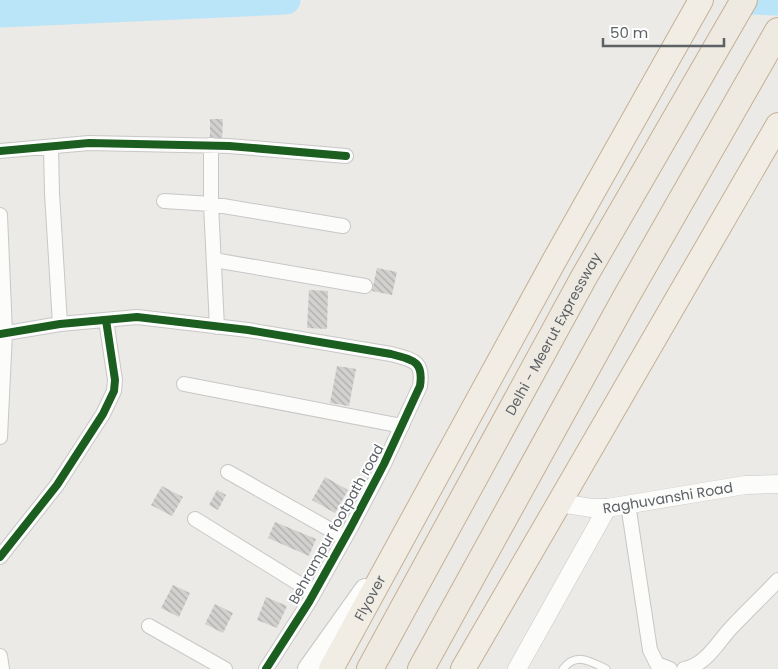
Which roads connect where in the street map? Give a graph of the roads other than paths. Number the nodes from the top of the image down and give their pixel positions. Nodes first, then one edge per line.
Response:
1 (701, 0) edge
2 (744, 0) edge
3 (778, 31) edge
4 (778, 125) edge
5 (211, 145) junction
6 (52, 147) junction
7 (0, 151) edge
8 (346, 156) dead end
9 (164, 201) dead end
10 (211, 204) junction
11 (0, 215) edge
12 (343, 226) dead end
13 (214, 260) junction
14 (365, 286) dead end
15 (106, 320) junction
16 (60, 324) junction
17 (218, 327) junction
18 (2, 334) edge
19 (184, 384) dead end
20 (402, 426) junction
21 (0, 437) edge
22 (228, 472) dead end
23 (778, 484) edge
24 (559, 503) junction
25 (628, 504) junction
26 (607, 508) junction
27 (195, 519) dead end
28 (409, 525) junction
29 (345, 538) junction
30 (0, 557) edge
31 (778, 580) edge
32 (314, 594) junction
33 (149, 626) dead end
34 (0, 656) edge
35 (468, 664) edge
36 (2, 669) edge
37 (225, 669) edge
38 (266, 669) edge
39 (308, 669) edge
40 (331, 669) edge
41 (370, 669) edge
42 (421, 669) edge
43 (517, 669) edge
44 (563, 669) edge
45 (606, 669) edge
46 (664, 669) edge
47 (670, 669) edge
48 (684, 669) edge

1 - 28 highway, Flyover
2 - 41 highway, Delhi - Meerut Expressway
3 - 42 highway
4 - 24 highway
5 - 6 street
5 - 8 street
5 - 10 street
6 - 7 street
6 - 16 street
9 - 10 street
10 - 12 street
10 - 13 street
11 - 18 street
13 - 14 street
13 - 17 street
15 - 16 street
15 - 17 street
15 - 30 street
16 - 18 street
17 - 20 street, Behrampur footpath road
18 - 21 street
19 - 20 street
20 - 29 street, Behrampur footpath road
22 - 29 street
23 - 25 street, Raghuvanshi Road
24 - 26 street, Raghuvanshi Road
24 - 35 highway
25 - 26 street, Raghuvanshi Road
25 - 46 street
26 - 43 street
27 - 32 street
28 - 39 main road
28 - 40 highway, Flyover
29 - 32 street, Behrampur footpath road
31 - 48 street
32 - 38 street, Behrampur footpath road
33 - 37 street
34 - 36 street
44 - 45 lane
46 - 47 street

